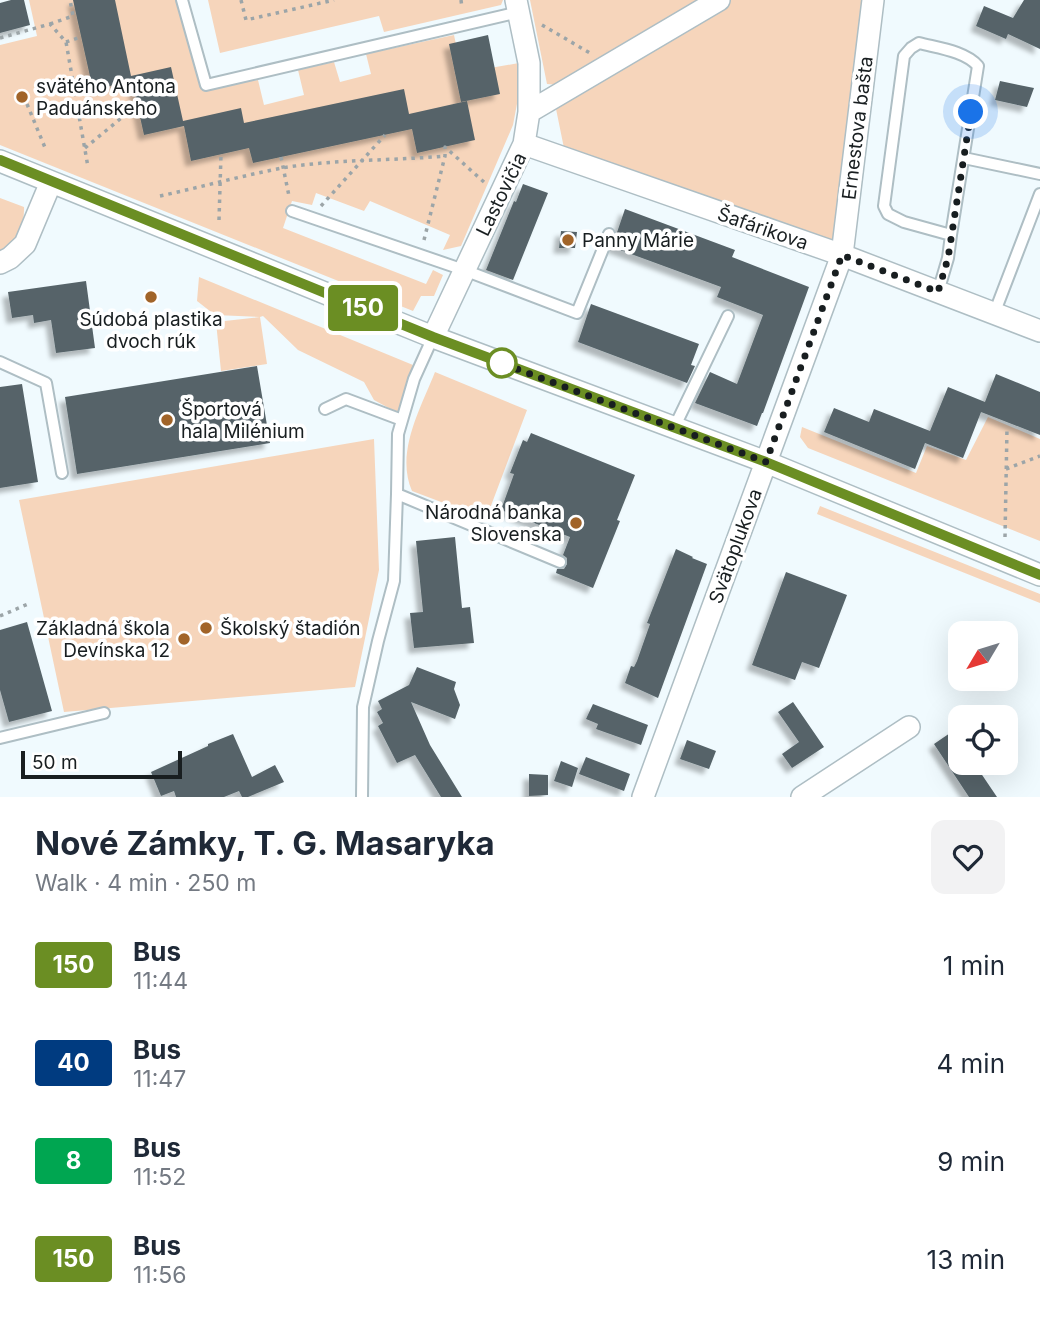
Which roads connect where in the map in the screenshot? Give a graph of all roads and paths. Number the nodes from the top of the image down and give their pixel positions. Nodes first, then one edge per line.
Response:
1 (70, 0) edge
2 (182, 0) edge
3 (241, 0) edge
4 (334, 0) edge
5 (719, 0) edge
6 (873, 0) edge
7 (518, 6) edge
8 (50, 23) junction
9 (81, 37) dead end
10 (0, 38) edge
11 (66, 41) junction
12 (610, 65) junction
13 (27, 104) dead end
14 (137, 105) dead end
15 (529, 112) junction
16 (385, 135) dead end
17 (524, 144) junction
18 (85, 148) junction
19 (46, 150) dead end
20 (221, 154) dead end
21 (445, 156) junction
22 (281, 157) dead end
23 (964, 158) junction
24 (365, 159) junction
25 (0, 160) edge
26 (88, 167) dead end
27 (283, 168) junction
28 (1040, 174) edge
29 (51, 183) junction
30 (219, 183) junction
31 (1040, 194) edge
32 (160, 196) dead end
33 (499, 196) junction
34 (292, 211) joint
35 (310, 217) junction
36 (219, 220) dead end
37 (609, 234) dead end
38 (951, 235) junction
39 (420, 255) junction
40 (842, 255) junction
41 (0, 263) edge
42 (464, 270) junction
43 (938, 292) junction
44 (994, 314) junction
45 (728, 316) dead end
46 (1040, 331) edge
47 (433, 337) junction
48 (0, 362) edge
49 (325, 410) dead end
50 (402, 420) junction
51 (674, 428) junction
52 (1007, 428) dead end
53 (1040, 456) edge
54 (766, 462) junction
55 (1006, 469) junction
56 (62, 473) dead end
57 (397, 494) junction
58 (1005, 537) dead end
59 (560, 562) dead end
60 (1040, 575) edge
61 (29, 604) dead end
62 (0, 616) edge
63 (104, 713) dead end
64 (909, 727) dead end
65 (0, 738) edge
66 (362, 797) edge
67 (643, 797) edge
68 (802, 797) edge

1 - 8 path
2 - 7 lane
3 - 4 path
5 - 12 street
6 - 40 street, Ernestova bašta
7 - 12 path
7 - 15 street, Lastovičia
8 - 10 path
8 - 11 path
9 - 11 path
11 - 18 path
12 - 15 street
13 - 19 path
14 - 18 path
15 - 17 street, Lastovičia
16 - 24 path
17 - 33 street, Lastovičia
17 - 40 street, Šafárikova
18 - 26 path
20 - 30 path
21 - 24 path
21 - 33 path
21 - 39 path
22 - 27 path
23 - 28 lane
23 - 38 lane
23 - 38 lane
24 - 27 path
24 - 35 path
25 - 29 street
27 - 30 path
27 - 34 path
29 - 41 street
29 - 47 street
30 - 32 path
30 - 36 path
31 - 44 lane
33 - 42 street, Lastovičia
34 - 35 lane
35 - 39 lane
37 - 42 lane
38 - 43 lane
39 - 42 lane
40 - 43 street, Šafárikova
40 - 54 street, Svätoplukova
42 - 47 street, Lastovičia
43 - 44 street, Šafárikova
44 - 46 street, Šafárikova
45 - 51 lane
47 - 50 lane
47 - 51 street
48 - 56 lane
49 - 50 lane
50 - 57 lane
51 - 54 street
52 - 55 path
53 - 55 path
54 - 60 street
54 - 67 street, Svätoplukova
55 - 58 path
57 - 59 lane
57 - 66 lane
61 - 62 path
63 - 65 lane
64 - 68 street

